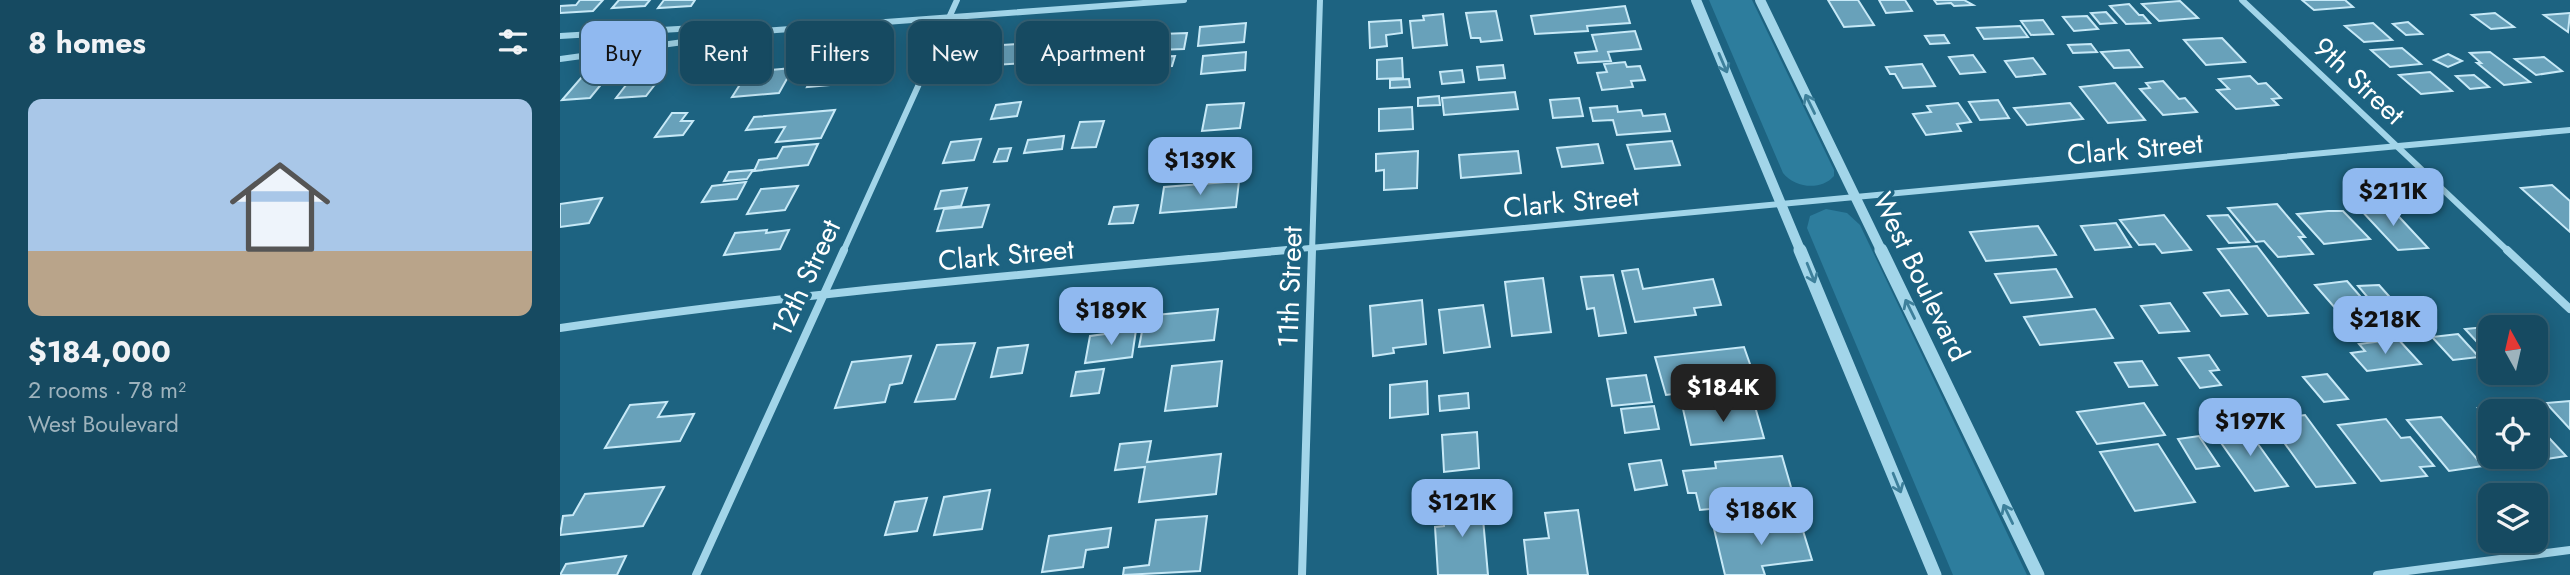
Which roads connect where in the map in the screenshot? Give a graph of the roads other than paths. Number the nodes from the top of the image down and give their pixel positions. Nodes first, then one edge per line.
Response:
1 (957, 0) edge
2 (1184, 0) edge
3 (1320, 0) edge
4 (1696, 0) edge
5 (1760, 0) edge
6 (2242, 0) edge
7 (950, 16) junction
8 (680, 29) edge
9 (772, 30) edge
10 (560, 36) edge
11 (680, 42) edge
12 (560, 59) edge
13 (2570, 130) edge
14 (2398, 146) junction
15 (1855, 197) junction
16 (1782, 204) junction
17 (1311, 247) junction
18 (825, 293) junction
19 (2570, 309) edge
20 (560, 328) edge
21 (2570, 550) edge
22 (696, 575) edge
23 (1302, 575) edge
24 (1935, 575) edge
25 (2038, 575) edge
26 (2377, 575) edge

1 - 7 street, 12th Street
2 - 7 street
3 - 17 street, 11th Street
4 -> 16 street
15 -> 5 street, West Boulevard
6 - 14 street, 9th Street
7 - 9 street
7 - 18 street, 12th Street
8 - 10 street
11 - 12 street
13 - 14 street, Clark Street
14 - 15 street, Clark Street
14 - 19 street, 9th Street
15 - 16 street, Clark Street
25 -> 15 street, West Boulevard
16 - 17 street, Clark Street
16 -> 24 street
17 - 18 street, Clark Street
17 - 23 street, 11th Street
18 - 20 street, Clark Street
18 - 22 street, 12th Street
21 - 26 street

